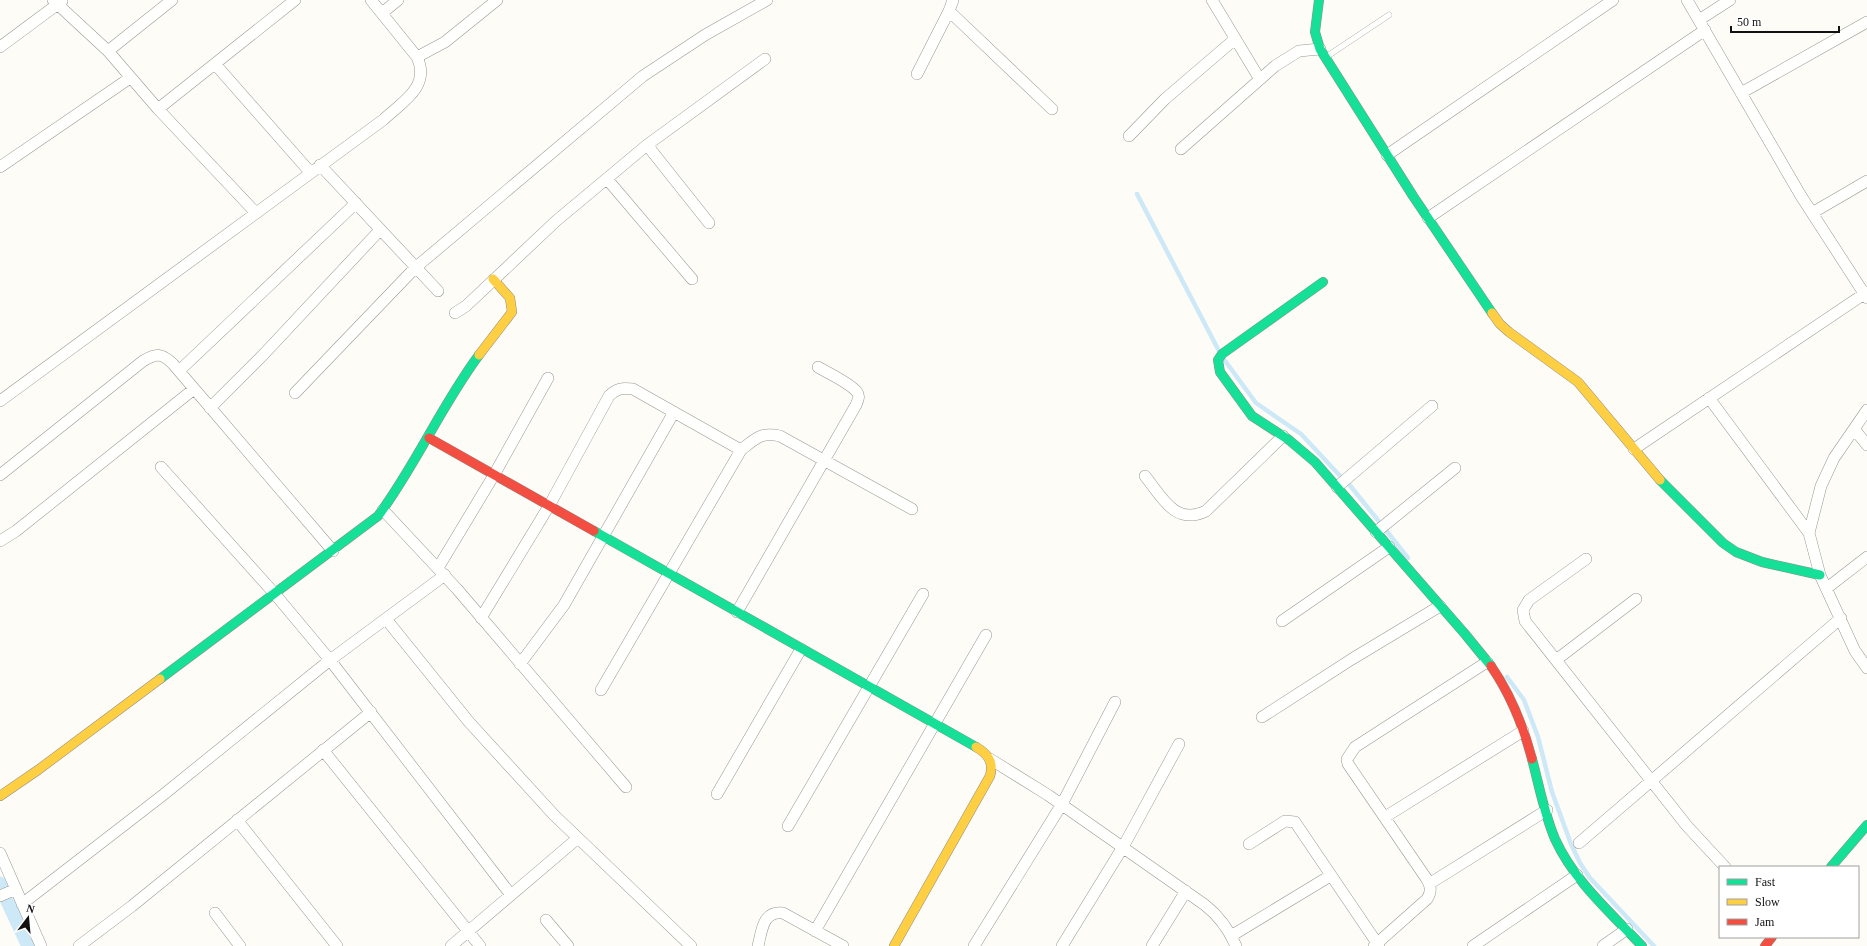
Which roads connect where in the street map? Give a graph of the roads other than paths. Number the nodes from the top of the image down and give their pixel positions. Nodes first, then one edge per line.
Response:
1 (172, 0) edge
2 (295, 0) edge
3 (372, 0) edge
4 (398, 0) edge
5 (497, 0) edge
6 (767, 0) edge
7 (953, 0) edge
8 (1212, 0) edge
9 (1319, 0) edge
10 (1613, 0) edge
11 (1687, 0) edge
12 (1730, 0) edge
13 (58, 1) edge
14 (949, 12) junction
15 (382, 13) junction
16 (1389, 15) dead end
17 (1699, 20) junction
18 (1867, 22) edge
19 (1705, 30) junction
20 (1235, 39) junction
21 (0, 47) edge
22 (108, 52) junction
23 (1323, 53) junction
24 (417, 57) junction
25 (765, 59) dead end
26 (215, 64) junction
27 (917, 74) dead end
28 (130, 78) junction
29 (1259, 78) junction
30 (1741, 93) junction
31 (158, 109) junction
32 (1052, 109) dead end
33 (1129, 136) dead end
34 (647, 145) junction
35 (1181, 149) dead end
36 (1387, 155) junction
37 (320, 165) junction
38 (0, 167) edge
39 (310, 172) junction
40 (607, 179) junction
41 (1867, 181) edge
42 (356, 203) junction
43 (256, 213) junction
44 (1812, 213) junction
45 (1428, 218) junction
46 (709, 223) dead end
47 (380, 230) junction
48 (415, 268) junction
49 (493, 279) junction
50 (692, 279) dead end
51 (1323, 282) dead end
52 (438, 292) dead end
53 (1866, 294) edge
54 (455, 313) dead end
55 (818, 366) dead end
56 (179, 372) junction
57 (548, 378) dead end
58 (194, 389) junction
59 (295, 393) dead end
60 (1710, 398) junction
61 (0, 401) edge
62 (1432, 406) dead end
63 (210, 408) junction
64 (1867, 410) edge
65 (674, 412) junction
66 (1854, 429) junction
67 (1283, 436) junction
68 (429, 438) junction
69 (1867, 445) edge
70 (1634, 449) junction
71 (741, 450) junction
72 (825, 459) junction
73 (161, 467) dead end
74 (1455, 468) dead end
75 (0, 475) edge
76 (494, 475) junction
77 (1145, 476) dead end
78 (1337, 487) junction
79 (549, 506) junction
80 (912, 509) dead end
81 (383, 510) junction
82 (1376, 532) junction
83 (1809, 533) junction
84 (604, 537) junction
85 (0, 541) edge
86 (1389, 547) junction
87 (333, 551) junction
88 (1867, 557) edge
89 (1586, 559) dead end
90 (441, 572) junction
91 (669, 573) junction
92 (1820, 574) junction
93 (1827, 588) junction
94 (274, 593) junction
95 (924, 594) dead end
96 (1636, 599) dead end
97 (1440, 606) junction
98 (737, 612) junction
99 (481, 618) junction
100 (1841, 618) junction
101 (386, 619) junction
102 (1282, 622) dead end
103 (986, 635) dead end
104 (802, 648) junction
105 (330, 660) junction
106 (1556, 660) junction
107 (1487, 662) junction
108 (520, 664) junction
109 (1867, 668) edge
110 (868, 686) junction
111 (601, 690) dead end
112 (1115, 702) dead end
113 (371, 712) junction
114 (1262, 717) dead end
115 (935, 723) junction
116 (1523, 731) junction
117 (1178, 744) dead end
118 (323, 750) junction
119 (990, 759) junction
120 (1652, 780) junction
121 (626, 786) dead end
122 (717, 794) dead end
123 (0, 796) edge
124 (1062, 804) junction
125 (1547, 810) junction
126 (1385, 817) junction
127 (237, 820) junction
128 (1867, 824) edge
129 (788, 826) dead end
130 (578, 838) junction
131 (1579, 843) dead end
132 (1249, 844) dead end
133 (1123, 847) junction
134 (0, 853) edge
135 (1724, 866) edge
136 (1832, 866) edge
137 (1578, 874) junction
138 (1330, 876) junction
139 (1429, 884) junction
140 (1186, 891) junction
141 (8, 892) edge
142 (511, 895) junction
143 (22, 904) junction
144 (215, 913) dead end
145 (546, 920) dead end
146 (1627, 929) junction
147 (814, 930) junction
148 (468, 931) junction
149 (1232, 936) junction
150 (1771, 938) edge
151 (39, 945) edge
152 (1377, 945) edge
153 (79, 946) edge
154 (240, 946) edge
155 (337, 946) edge
156 (452, 946) edge
157 (480, 946) edge
158 (568, 946) edge
159 (691, 946) edge
160 (758, 946) edge
161 (843, 946) edge
162 (894, 946) edge
163 (974, 946) edge
164 (1062, 946) edge
165 (1152, 946) edge
166 (1236, 946) edge
167 (1473, 946) edge
168 (1603, 946) edge
169 (1642, 946) edge
170 (1765, 946) edge

1 - 22 street
2 - 26 street
3 - 15 street
4 - 15 street
5 - 24 street
6 - 48 street
7 - 14 street
8 - 20 street
9 - 23 street
10 - 36 street
11 - 17 street
12 - 17 street
13 - 21 street
13 - 22 street
14 - 27 street
14 - 32 street
15 - 24 street
16 - 23 lane
17 - 19 street
18 - 30 street
19 - 30 street
19 - 45 street
20 - 29 street
20 - 33 street
22 - 28 street
23 - 29 street
23 - 36 street
24 - 37 street
25 - 34 street
26 - 31 street
26 - 39 street
28 - 31 street
28 - 38 street
29 - 35 street
30 - 44 street
31 - 43 street
34 - 40 street
34 - 46 street
36 - 45 street
37 - 39 street
37 - 42 street
39 - 43 street
40 - 49 street
40 - 50 street
41 - 44 street
42 - 47 street
42 - 56 street
43 - 61 street
44 - 53 street
45 - 70 street
47 - 48 street
47 - 63 street
48 - 52 street
48 - 59 street
49 - 54 street
49 - 68 street
51 - 67 street
53 - 60 street
55 - 72 street
56 - 58 street
56 - 75 street
57 - 76 street
58 - 63 street
58 - 85 street
60 - 70 street
60 - 83 street
62 - 78 street
63 - 87 street
64 - 66 street
65 - 71 street
65 - 79 street
65 - 84 street
66 - 69 street
66 - 83 street
67 - 77 street
67 - 78 street
68 - 76 street
68 - 81 street
70 - 92 street
71 - 72 street
71 - 91 street
72 - 80 street
72 - 98 street
73 - 94 street
74 - 82 street
76 - 79 street
76 - 90 street
78 - 82 street
79 - 84 street
79 - 99 street
81 - 87 street
81 - 90 street
82 - 86 street
83 - 92 street
84 - 91 street
84 - 108 street
86 - 97 street
86 - 102 street
87 - 94 street
88 - 93 street
89 - 106 street
90 - 99 street
90 - 101 street
91 - 98 street
91 - 111 street
92 - 93 street
93 - 100 street
94 - 105 street
94 - 123 street
95 - 110 street
96 - 106 street
97 - 107 street
97 - 114 street
98 - 104 street
99 - 108 street
100 - 109 street
100 - 120 street
101 - 105 street
101 - 130 street
103 - 115 street
104 - 110 street
104 - 122 street
105 - 113 street
105 - 143 street
106 - 120 street
107 - 116 street
107 - 126 street
108 - 121 street
110 - 115 street
110 - 129 street
112 - 124 street
113 - 118 street
113 - 142 street
115 - 119 street
115 - 147 street
116 - 125 street
116 - 126 street
117 - 133 street
118 - 127 street
118 - 148 street
119 - 124 street
119 - 162 street
120 - 131 street
120 - 135 street
124 - 133 street
124 - 163 street
125 - 137 street
125 - 139 street
126 - 139 street
127 - 153 street
127 - 155 street
128 - 136 street
130 - 142 street
130 - 159 street
132 - 138 street
133 - 140 street
133 - 164 street
134 - 141 street
137 - 146 street
137 - 167 street
138 - 149 street
138 - 152 street
139 - 152 street
140 - 149 street
140 - 165 street
141 - 143 street
142 - 148 street
143 - 151 street
144 - 154 street
145 - 158 street
146 - 168 street
146 - 169 street
147 - 160 street
147 - 161 street
148 - 156 street
148 - 157 street
149 - 166 street
150 - 170 street

